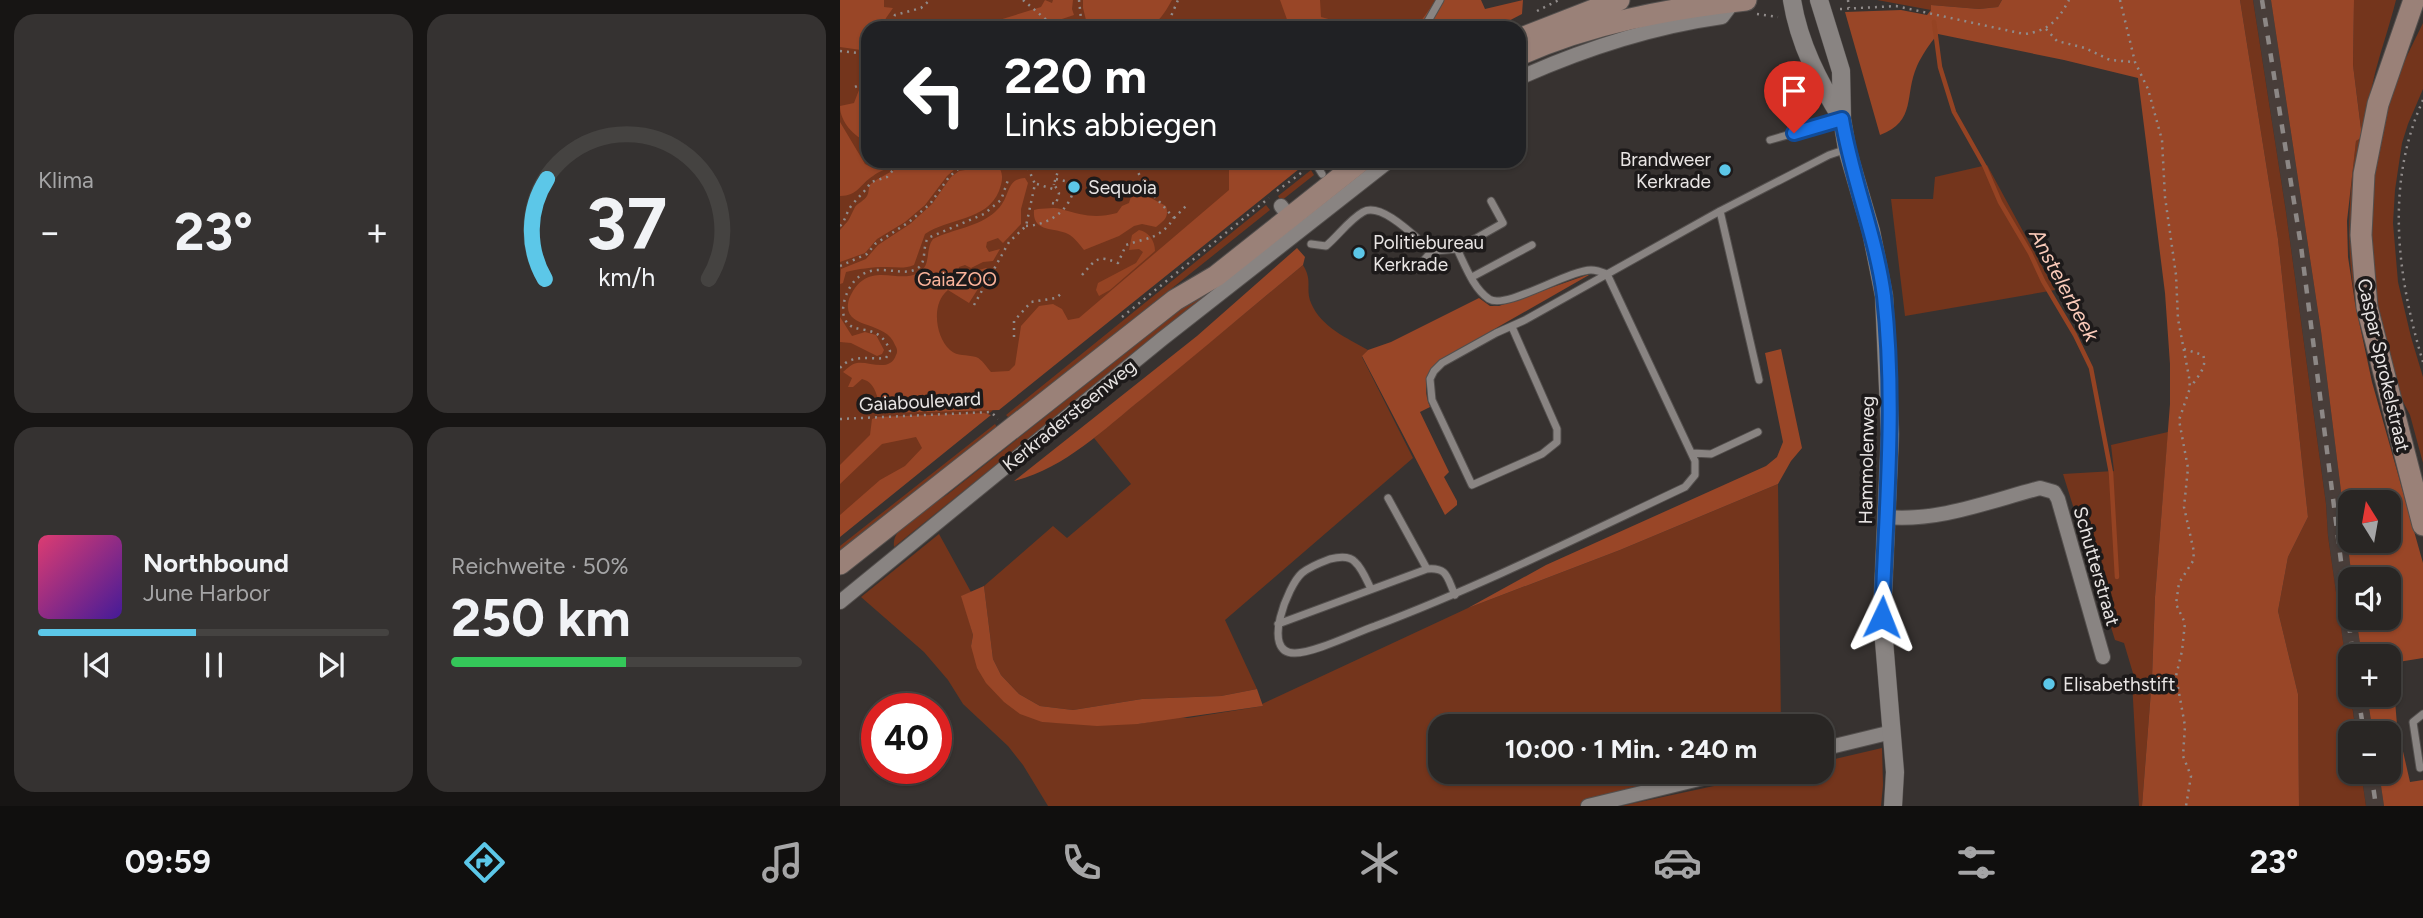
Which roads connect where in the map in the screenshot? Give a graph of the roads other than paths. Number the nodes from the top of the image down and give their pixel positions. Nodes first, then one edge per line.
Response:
1 (1440, 0) edge
2 (1619, 0) edge
3 (1819, 0) edge
4 (2414, 0) edge
5 (1734, 6) edge
6 (1794, 8) edge
7 (1428, 21) edge
8 (1526, 36) edge
9 (1526, 52) edge
10 (1526, 75) edge
11 (1842, 119) junction
12 (1770, 140) dead end
13 (1847, 149) junction
14 (1323, 168) edge
15 (1352, 168) edge
16 (1377, 168) edge
17 (1491, 201) dead end
18 (1720, 211) junction
19 (1291, 218) junction
20 (1311, 244) dead end
21 (1532, 246) dead end
22 (1457, 249) junction
23 (1432, 251) junction
24 (1416, 269) dead end
25 (1607, 274) junction
26 (1472, 277) junction
27 (1512, 327) junction
28 (1759, 380) dead end
29 (1759, 432) dead end
30 (1692, 453) junction
31 (1388, 498) dead end
32 (1886, 517) junction
33 (2423, 525) edge
34 (840, 564) edge
35 (1427, 569) junction
36 (1371, 589) junction
37 (1455, 595) junction
38 (840, 602) edge
39 (1278, 624) junction
40 (2103, 657) dead end
41 (2423, 714) edge
42 (1892, 732) junction
43 (1834, 746) edge
44 (2420, 768) dead end
45 (1679, 784) edge
46 (1588, 806) edge
47 (1893, 806) edge

1 - 7 lane
2 - 8 main road
3 - 11 street, Hammolenweg
4 - 33 main road, Caspar Sprokelstraat
5 - 9 main road
5 - 10 street
6 - 11 street, Hammolenweg
11 - 12 lane
11 - 13 street, Hammolenweg
13 - 18 lane
13 - 32 street, Hammolenweg
14 - 19 main road, Kerkradersteenweg
15 - 19 main road, Kerkradersteenweg
16 - 19 street, Kerkradersteenweg
17 - 22 lane
18 - 25 lane
18 - 28 lane
19 - 34 main road, Kerkradersteenweg
19 - 38 street, Kerkradersteenweg
20 - 23 lane
21 - 26 lane
22 - 23 lane
22 - 26 lane
23 - 24 lane
25 - 26 lane
25 - 27 lane
25 - 30 lane
27 - 27 lane
29 - 30 lane
30 - 37 lane
31 - 35 lane
32 - 40 street, Schutterstraat
32 - 42 street, Hammolenweg
35 - 36 lane
35 - 37 lane
36 - 39 lane
36 - 39 lane
37 - 39 lane
41 - 44 lane
42 - 43 street
42 - 47 street, Hammolenweg
45 - 46 street

